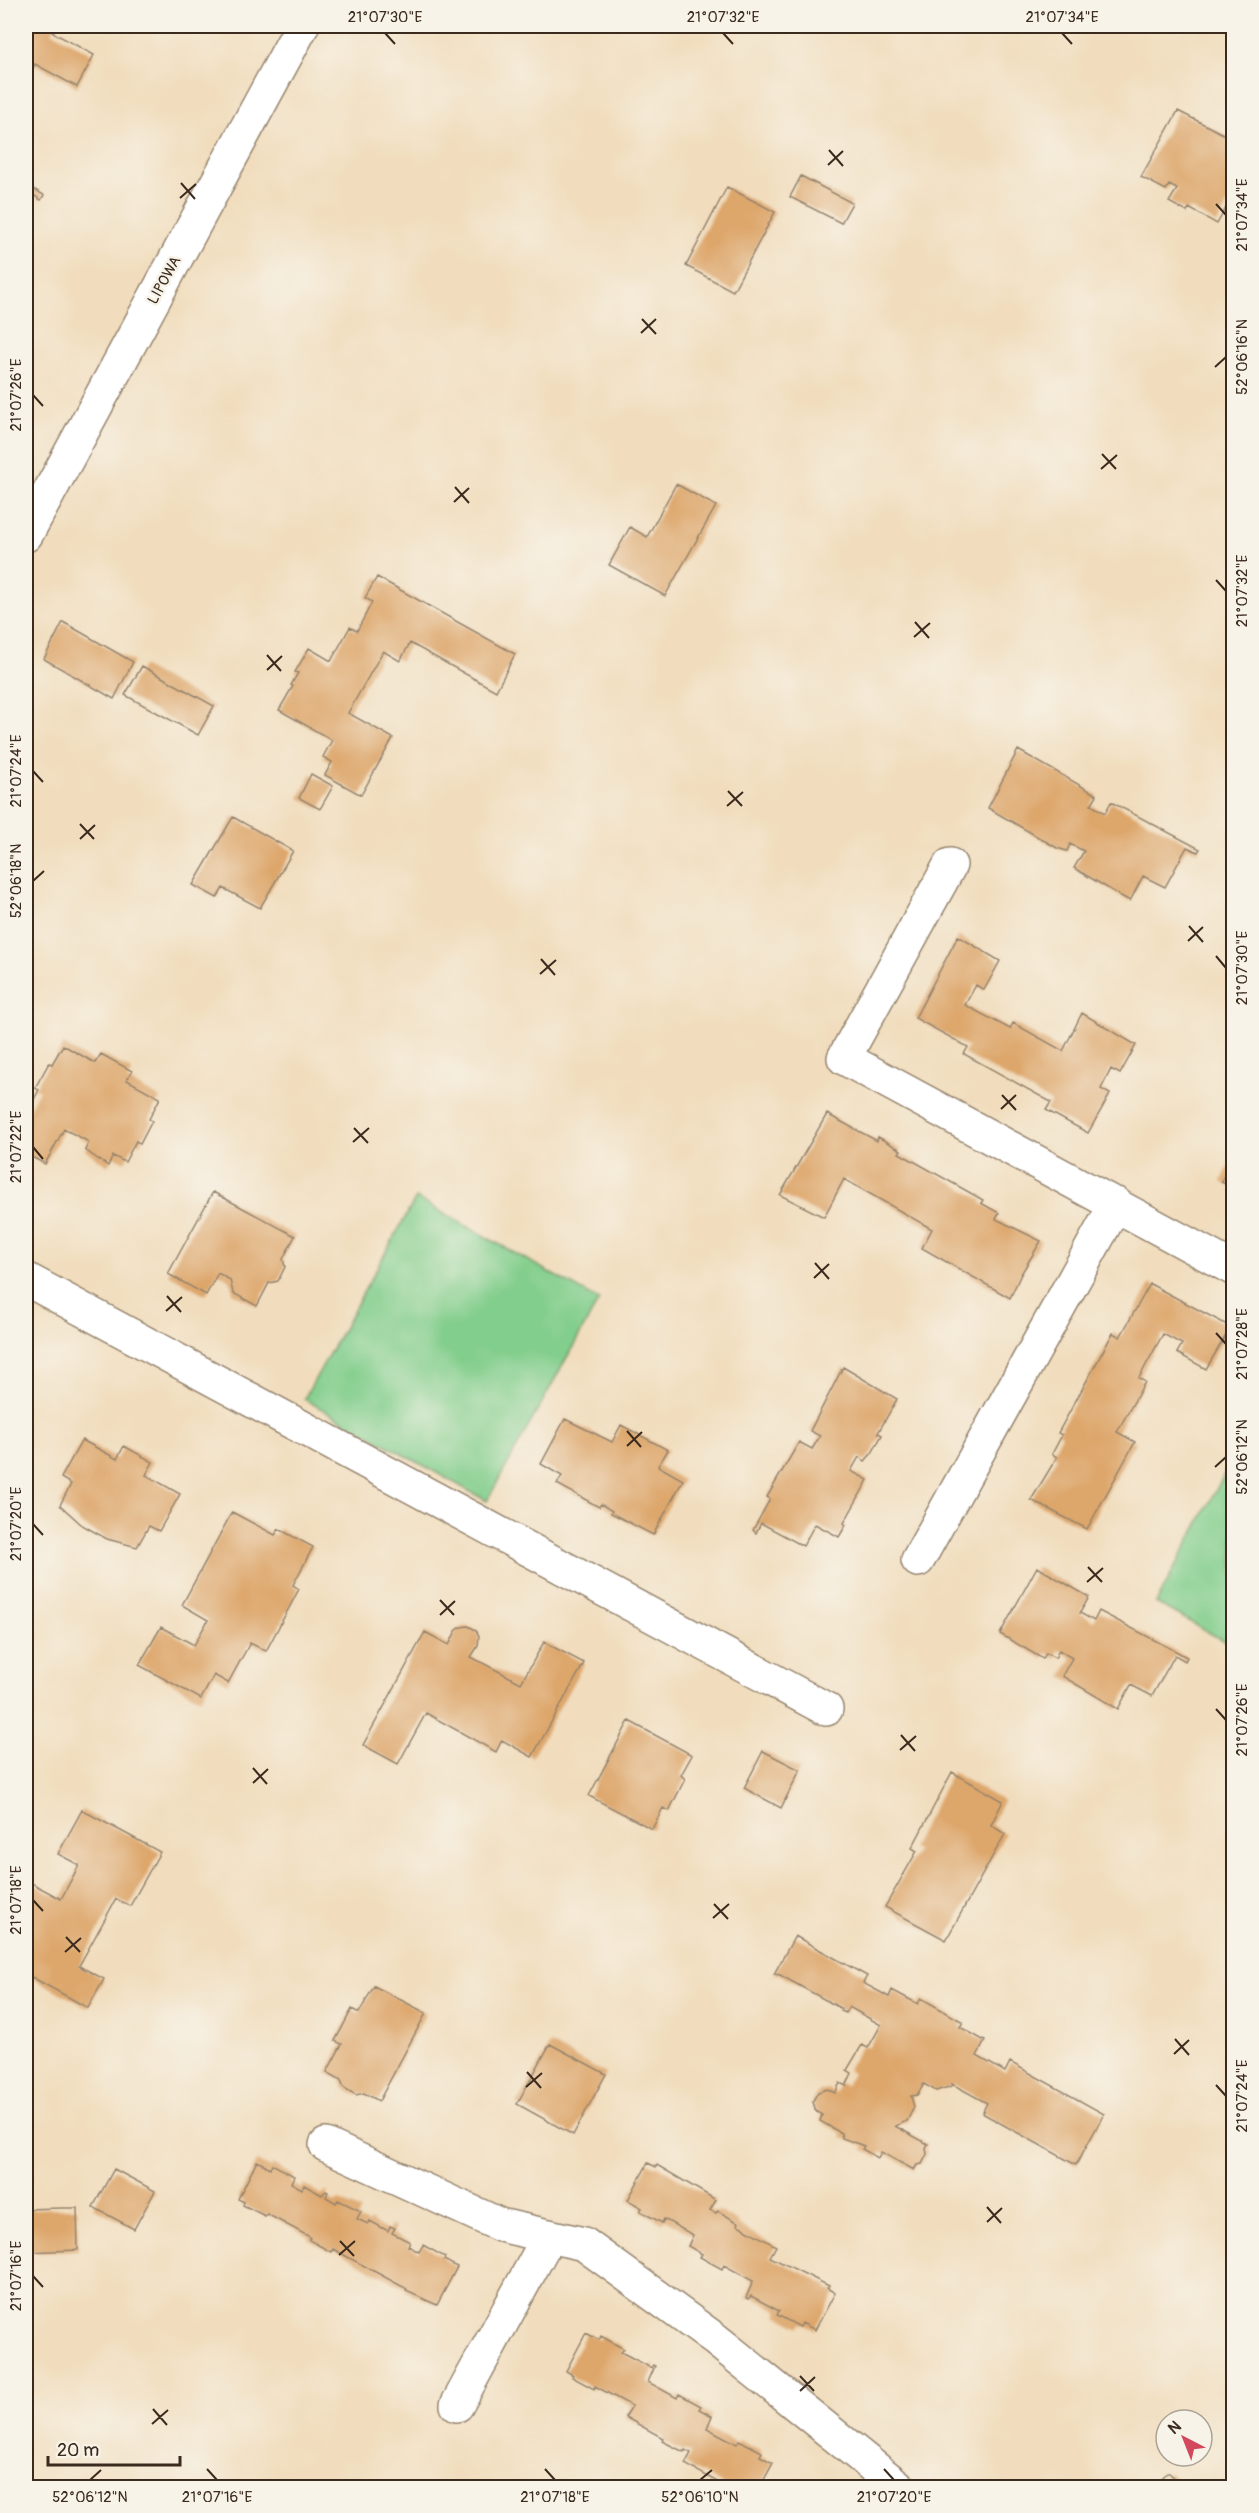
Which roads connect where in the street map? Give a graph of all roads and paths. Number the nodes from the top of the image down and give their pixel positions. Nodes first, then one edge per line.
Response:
1 (302, 26) edge
2 (26, 535) edge
3 (950, 865) dead end
4 (1116, 1204) junction
5 (1233, 1269) edge
6 (26, 1280) edge
7 (918, 1560) dead end
8 (826, 1709) dead end
9 (326, 2145) dead end
10 (549, 2236) junction
11 (457, 2405) dead end
12 (900, 2487) edge

1 - 2 street, LIPOWA
3 - 4 street
4 - 5 street
4 - 7 street
6 - 8 street
9 - 10 street
10 - 11 street
10 - 12 street

